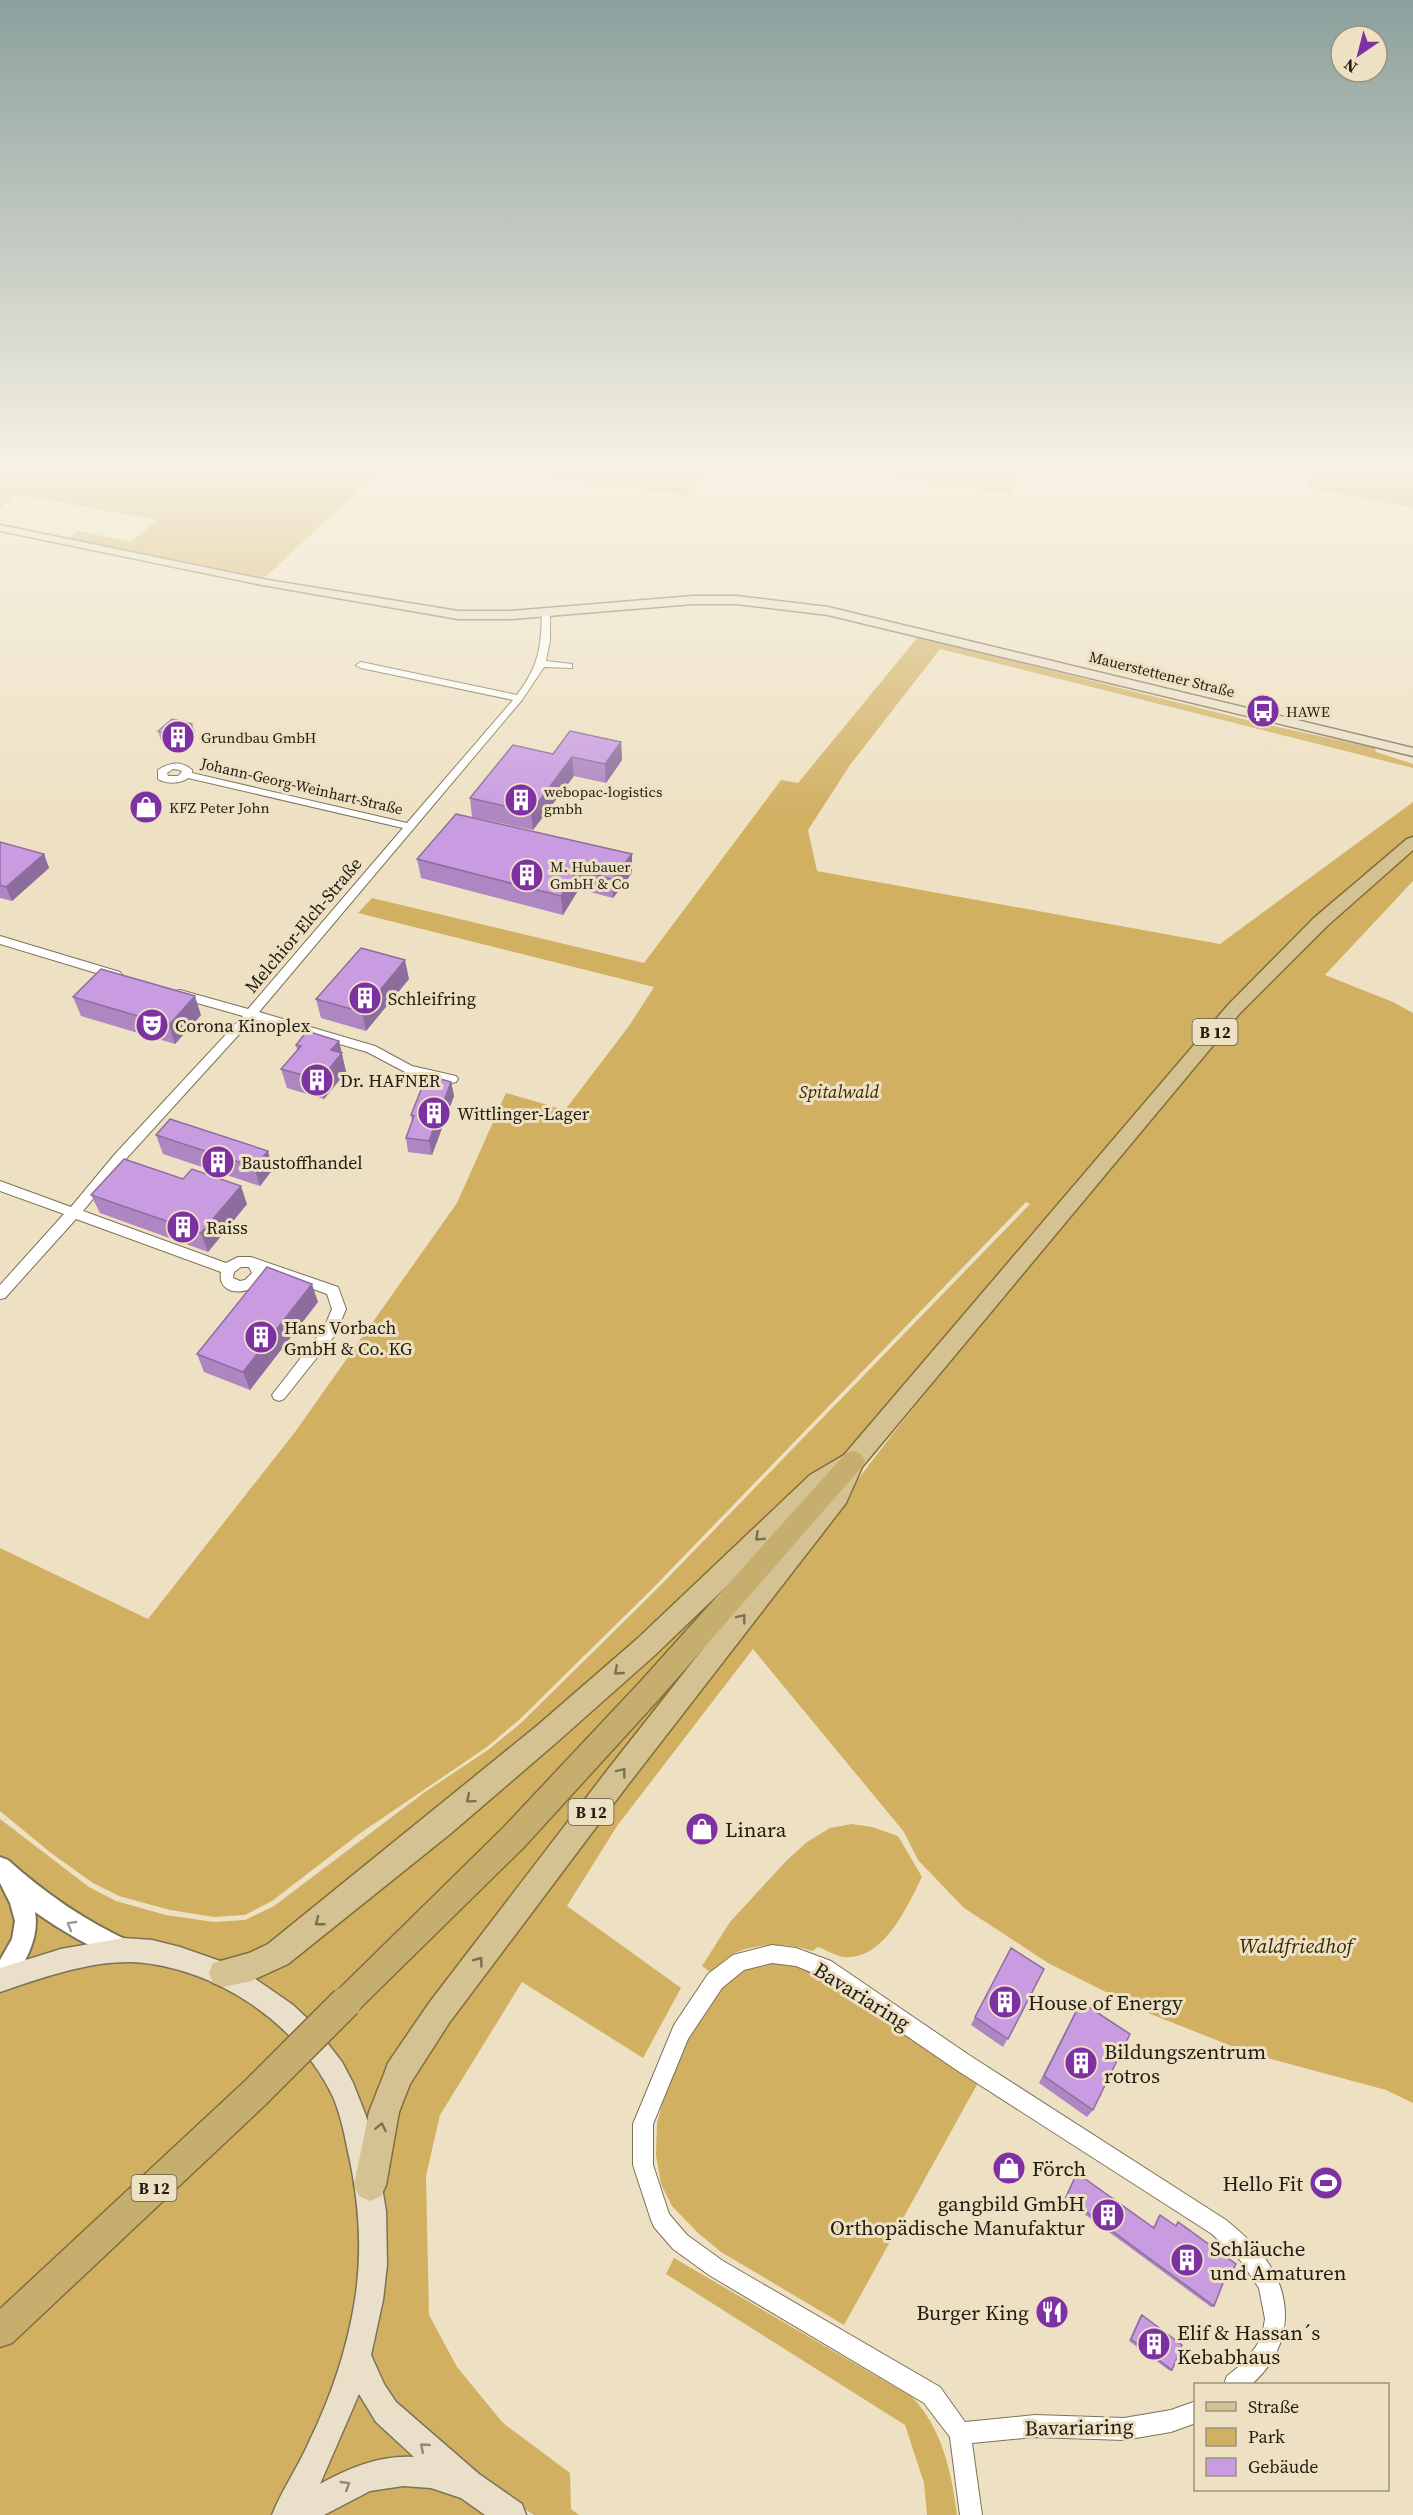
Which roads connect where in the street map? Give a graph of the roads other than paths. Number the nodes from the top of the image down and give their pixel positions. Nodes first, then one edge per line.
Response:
1 (264, 582) edge
2 (546, 613) junction
3 (543, 664) junction
4 (361, 665) dead end
5 (569, 666) dead end
6 (519, 698) junction
7 (1413, 752) edge
8 (187, 775) dead end
9 (410, 827) junction
10 (1413, 842) edge
11 (0, 940) edge
12 (133, 980) edge
13 (165, 990) edge
14 (250, 1015) junction
15 (452, 1079) dead end
16 (0, 1186) edge
17 (74, 1212) junction
18 (255, 1263) junction
19 (228, 1269) junction
20 (0, 1294) edge
21 (279, 1395) dead end
22 (853, 1461) junction
23 (3, 1870) edge
24 (124, 1950) junction
25 (223, 1973) junction
26 (0, 1980) edge
27 (370, 2185) junction
28 (0, 2331) edge
29 (358, 2358) junction
30 (1238, 2383) edge
31 (1194, 2413) edge
32 (960, 2433) junction
33 (468, 2485) junction
34 (287, 2515) edge
35 (296, 2515) edge
36 (512, 2515) edge
37 (971, 2515) edge

1 - 2 main road, Mauerstettener Straße
2 - 3 street, Melchior-Elch-Straße
2 - 7 main road, Mauerstettener Straße
3 - 5 street
3 - 6 street, Melchior-Elch-Straße
4 - 6 street
6 - 9 street, Melchior-Elch-Straße
8 - 9 street, Johann-Georg-Weinhart-Straße
9 - 14 street, Melchior-Elch-Straße
10 - 22 main road, B 12
11 - 12 street
13 - 14 street
14 - 15 street
14 - 17 street, Melchior-Elch-Straße
16 - 17 street
17 - 19 street
17 - 20 street, Melchior-Elch-Straße
18 - 19 street
18 - 19 street
18 - 21 street
22 -> 25 main road
27 -> 22 main road, B 12
22 - 28 highway, B 12, bridge
24 -> 23 street
23 - 26 street
24 - 25 main road
24 - 26 main road
25 - 27 main road
27 - 29 main road
33 -> 29 main road
29 - 34 main road
30 - 32 street, Bavariaring
31 - 32 street, Bavariaring
32 - 37 street, Bavariaring
35 -> 33 main road
33 - 36 main road

